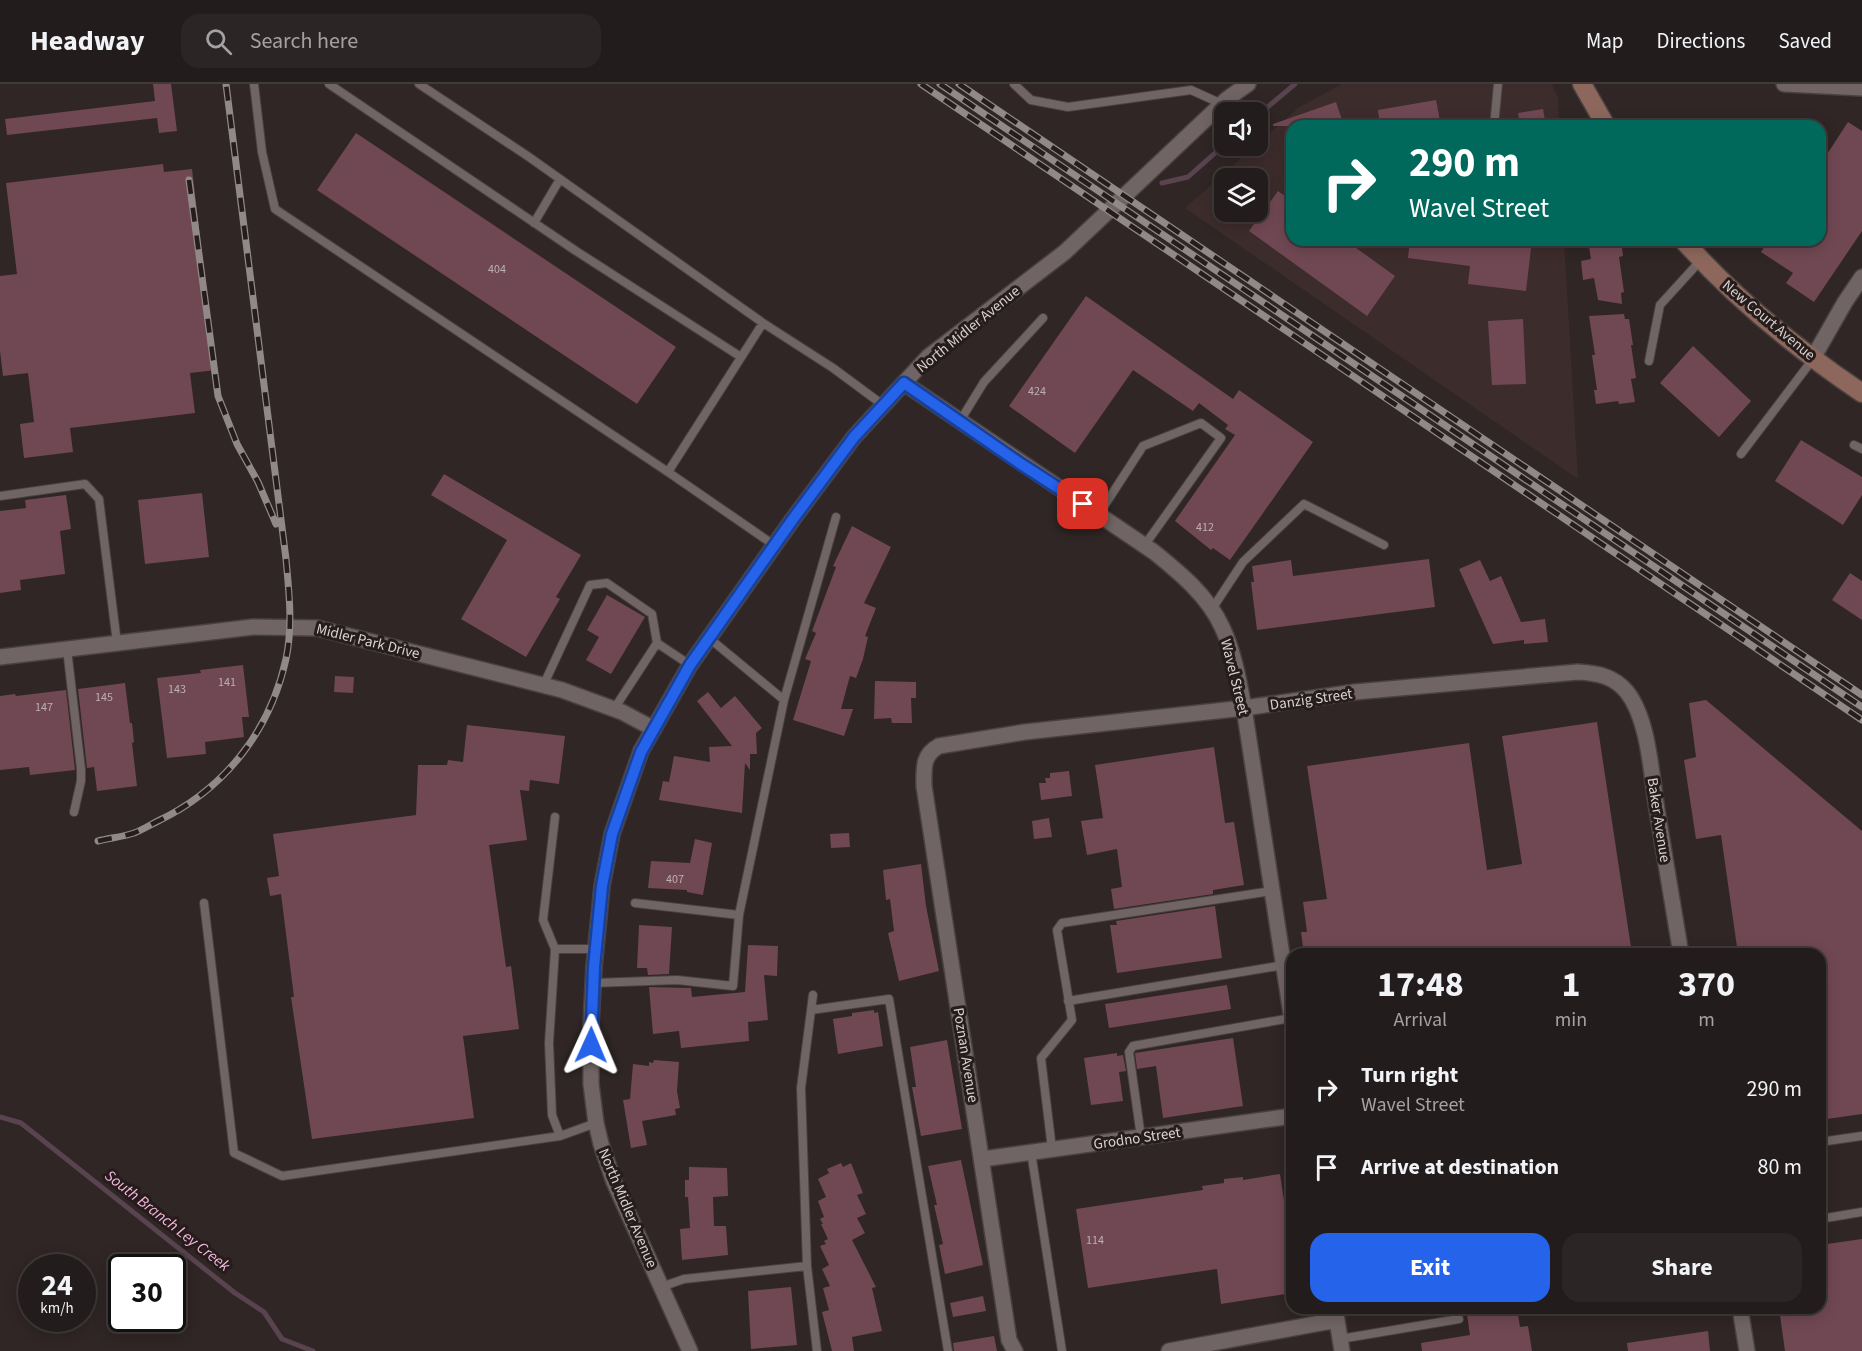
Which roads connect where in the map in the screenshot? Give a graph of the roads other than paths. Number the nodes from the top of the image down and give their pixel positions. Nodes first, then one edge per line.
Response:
1 (254, 84) edge
2 (329, 84) edge
3 (419, 84) edge
4 (1014, 84) edge
5 (1248, 84) edge
6 (1498, 84) edge
7 (1582, 84) edge
8 (1784, 84) edge
9 (1862, 88) edge
10 (1217, 102) edge
11 (1224, 102) edge
12 (1214, 111) edge
13 (1495, 120) edge
14 (1603, 120) edge
15 (560, 179) junction
16 (534, 223) junction
17 (1688, 246) edge
18 (1701, 260) junction
19 (1862, 277) edge
20 (1043, 318) dead end
21 (763, 323) junction
22 (741, 357) junction
23 (1814, 358) junction
24 (1649, 361) dead end
25 (904, 383) junction
26 (1862, 393) edge
27 (883, 405) junction
28 (960, 422) junction
29 (1854, 445) dead end
30 (1862, 449) edge
31 (1742, 454) dead end
32 (668, 472) junction
33 (0, 496) edge
34 (1099, 514) junction
35 (836, 518) dead end
36 (774, 545) junction
37 (1384, 545) dead end
38 (1144, 546) junction
39 (1212, 609) junction
40 (709, 638) junction
41 (117, 643) junction
42 (657, 643) junction
43 (67, 649) junction
44 (0, 657) edge
45 (690, 665) junction
46 (543, 686) junction
47 (1625, 690) joint
48 (784, 700) junction
49 (1244, 708) junction
50 (614, 709) junction
51 (654, 729) junction
52 (926, 758) joint
53 (74, 812) dead end
54 (555, 817) dead end
55 (1272, 891) junction
56 (204, 903) dead end
57 (635, 903) dead end
58 (739, 915) junction
59 (1680, 948) edge
60 (555, 949) junction
61 (596, 949) junction
62 (1284, 965) junction
63 (1286, 980) edge
64 (593, 983) junction
65 (813, 995) dead end
66 (1068, 1001) junction
67 (811, 1010) junction
68 (1286, 1020) edge
69 (1286, 1117) edge
70 (596, 1123) junction
71 (560, 1136) junction
72 (1862, 1136) edge
73 (1141, 1137) junction
74 (1826, 1141) edge
75 (1052, 1149) junction
76 (1031, 1152) junction
77 (983, 1159) junction
78 (1862, 1212) edge
79 (1826, 1218) edge
80 (807, 1266) junction
81 (661, 1287) junction
82 (1336, 1314) edge
83 (1741, 1314) edge
84 (1459, 1319) dead end
85 (1341, 1345) edge
86 (690, 1351) edge
87 (817, 1351) edge
88 (948, 1351) edge
89 (1015, 1351) edge
90 (1062, 1351) edge
91 (1169, 1351) edge
92 (1747, 1351) edge

1 - 32 lane
2 - 16 lane
3 - 15 lane
4 - 10 lane
5 - 11 street, North Midler Avenue
6 - 13 lane
7 - 14 main road
8 - 9 street
12 - 25 street, North Midler Avenue
15 - 16 lane
15 - 21 lane
16 - 22 lane
17 - 18 main road, New Court Avenue
18 - 23 main road, New Court Avenue
18 - 24 lane
19 - 23 street
20 - 28 lane
21 - 22 lane
21 - 27 lane
22 - 32 lane
23 - 26 main road, New Court Avenue
23 - 31 lane
25 - 27 street, North Midler Avenue
25 - 28 street, Wavel Street
27 - 36 street, North Midler Avenue
28 - 34 street, Wavel Street
29 - 30 lane
32 - 36 lane
33 - 41 lane
34 - 38 street, Wavel Street
34 - 38 lane
35 - 48 lane
36 - 40 street, North Midler Avenue
37 - 39 lane
38 - 39 street, Wavel Street
39 - 49 street, Wavel Street
40 - 45 street, North Midler Avenue
40 - 48 lane
41 - 43 street, Midler Park Drive
41 - 46 street, Midler Park Drive
42 - 45 lane
42 - 46 lane
42 - 50 lane
43 - 44 street, Midler Park Drive
43 - 53 lane
45 - 51 street, North Midler Avenue
46 - 50 street, Midler Park Drive
47 - 49 street, Danzig Street
47 - 59 street, Baker Avenue
48 - 58 lane
49 - 52 street, Danzig Street
49 - 55 street, Wavel Street
50 - 51 street, Midler Park Drive
51 - 61 street, North Midler Avenue
52 - 77 street, Poznan Avenue
54 - 60 lane
55 - 62 street, Wavel Street
55 - 66 lane
56 - 71 lane
57 - 58 lane
58 - 64 lane
60 - 61 lane
60 - 71 lane
61 - 64 street, North Midler Avenue
62 - 63 street, Wavel Street
62 - 66 lane
64 - 70 street, North Midler Avenue
65 - 67 lane
66 - 75 lane
67 - 80 lane
67 - 88 lane
68 - 73 lane
69 - 73 street, Grodno Street
70 - 71 lane
70 - 81 street, North Midler Avenue
72 - 74 lane
73 - 75 street, Grodno Street
75 - 76 street, Grodno Street
76 - 77 street, Grodno Street
76 - 90 lane
77 - 89 street, Poznan Avenue
78 - 79 lane
80 - 81 lane
80 - 87 lane
81 - 86 street, North Midler Avenue
82 - 85 street
82 - 91 street
83 - 92 street
84 - 85 lane

